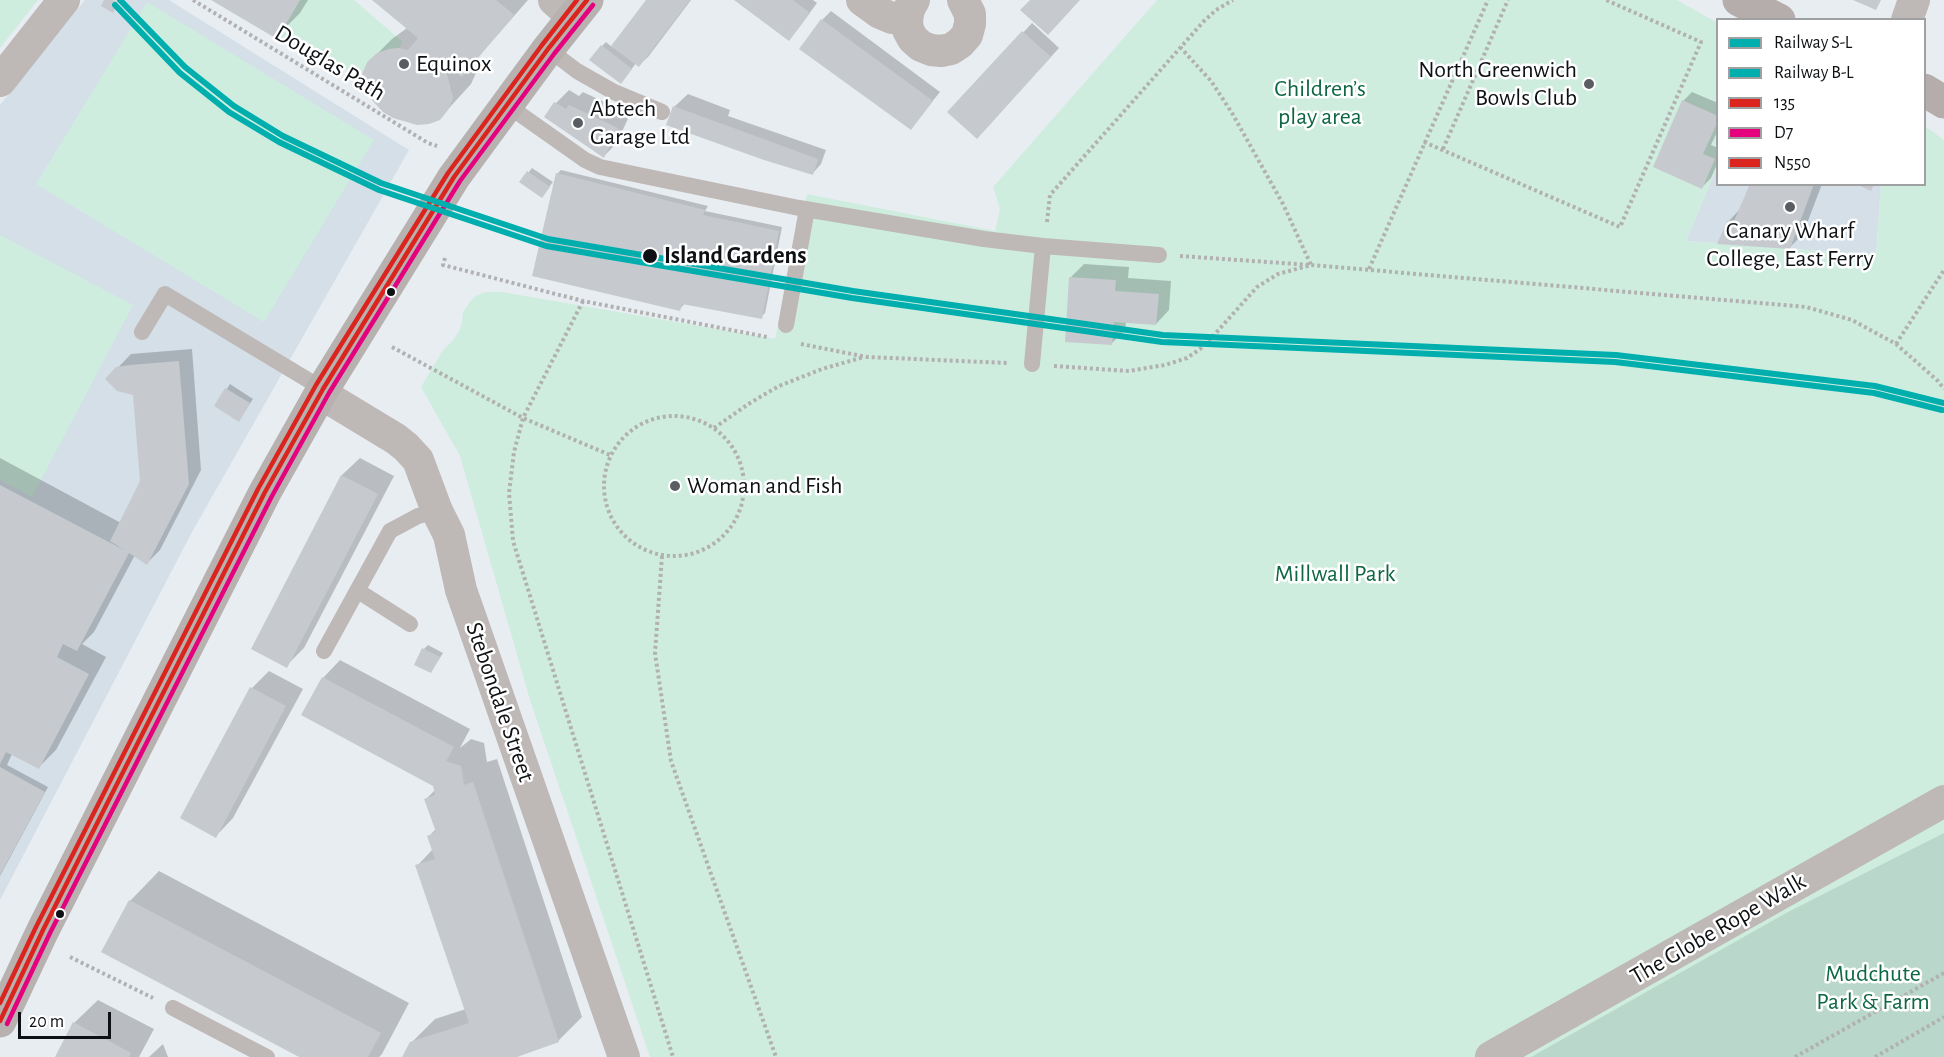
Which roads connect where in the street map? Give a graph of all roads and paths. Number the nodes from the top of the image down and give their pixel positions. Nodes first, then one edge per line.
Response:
1 (64, 0) edge
2 (193, 0) edge
3 (862, 0) edge
4 (1233, 0) edge
5 (1488, 0) edge
6 (1508, 0) edge
7 (1605, 0) edge
8 (1739, 0) edge
9 (1914, 0) edge
10 (967, 1) edge
11 (571, 6) edge
12 (910, 10) edge
13 (1775, 18) edge
14 (1908, 18) edge
15 (1180, 47) junction
16 (548, 49) junction
17 (0, 81) edge
18 (1926, 91) edge
19 (1944, 102) edge
20 (507, 105) junction
21 (662, 112) dead end
22 (1425, 142) junction
23 (444, 147) dead end
24 (1443, 149) junction
25 (807, 209) junction
26 (1043, 246) junction
27 (1159, 255) joint
28 (1311, 265) junction
29 (1369, 269) junction
30 (460, 270) dead end
31 (1944, 270) edge
32 (584, 301) junction
33 (786, 325) dead end
34 (142, 332) dead end
35 (772, 338) dead end
36 (794, 342) dead end
37 (1896, 344) junction
38 (392, 347) dead end
39 (867, 357) junction
40 (1032, 364) junction
41 (1944, 389) edge
42 (322, 391) junction
43 (523, 418) junction
44 (714, 428) junction
45 (610, 455) junction
46 (437, 511) junction
47 (662, 556) junction
48 (358, 591) junction
49 (410, 624) dead end
50 (324, 651) dead end
51 (1944, 801) edge
52 (70, 957) dead end
53 (1944, 973) edge
54 (173, 1008) joint
55 (1944, 1017) edge
56 (0, 1021) edge
57 (267, 1057) edge
58 (624, 1057) edge
59 (674, 1057) edge
60 (776, 1057) edge
61 (1491, 1057) edge
62 (1795, 1057) edge
63 (1875, 1057) edge

1 - 17 street
2 - 23 path, Douglas Path
3 - 12 street
4 - 15 path
5 - 22 path
6 - 24 path
7 - 24 path
8 - 13 street
9 - 14 street
10 - 12 street
11 - 16 main road
15 - 26 path
15 - 28 path
16 - 20 main road
16 - 21 lane
18 - 19 street
20 - 25 lane
20 - 42 main road
22 - 24 path
22 - 29 path
25 - 26 lane
25 - 33 lane
26 - 27 lane
26 - 40 lane
27 - 28 path
28 - 29 path
28 - 40 path
29 - 37 path
30 - 32 path
31 - 37 path
32 - 35 path
32 - 43 path
34 - 42 lane
36 - 39 path
37 - 41 path
38 - 43 path
39 - 40 path
39 - 44 path
42 - 46 street, Stebondale Street
42 - 56 main road
43 - 45 path
43 - 59 path
44 - 45 path
44 - 47 path
45 - 47 path
46 - 48 lane
46 - 58 street, Stebondale Street
47 - 60 path
48 - 49 lane
48 - 50 lane
51 - 61 street, The Globe Rope Walk
52 - 54 path
53 - 62 path
54 - 57 lane
55 - 63 path

